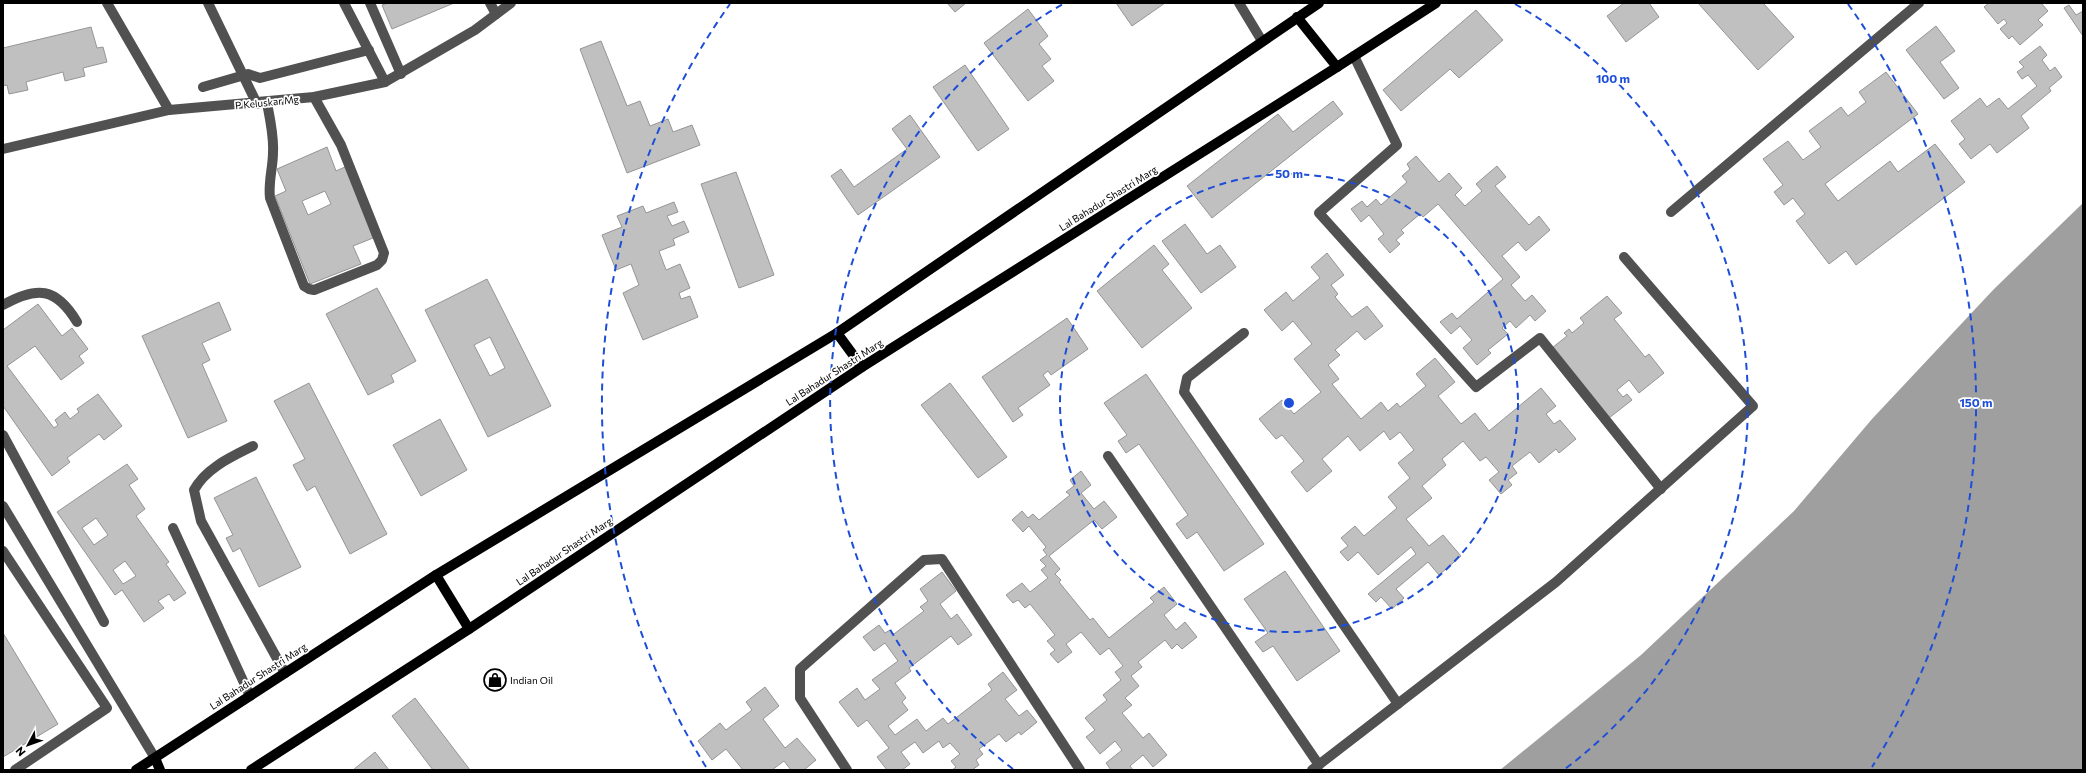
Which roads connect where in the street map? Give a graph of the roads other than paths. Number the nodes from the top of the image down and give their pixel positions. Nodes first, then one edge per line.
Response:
1 (107, 3) edge
2 (208, 3) edge
3 (344, 3) edge
4 (370, 3) edge
5 (490, 3) edge
6 (1239, 3) edge
7 (1319, 3) edge
8 (1436, 3) edge
9 (1920, 3) edge
10 (510, 4) edge
11 (496, 14) junction
12 (1298, 17) junction
13 (1262, 41) junction
14 (368, 50) junction
15 (1354, 56) junction
16 (1337, 67) junction
17 (401, 74) junction
18 (244, 75) junction
19 (385, 82) junction
20 (203, 87) dead end
21 (314, 97) junction
22 (262, 103) junction
23 (169, 110) junction
24 (3, 149) edge
25 (1671, 212) dead end
26 (1624, 257) dead end
27 (3, 304) edge
28 (77, 322) dead end
29 (837, 333) junction
30 (1244, 333) dead end
31 (862, 367) junction
32 (3, 435) edge
33 (253, 446) dead end
34 (1108, 456) dead end
35 (1661, 489) junction
36 (3, 506) edge
37 (173, 528) dead end
38 (3, 551) edge
39 (436, 575) junction
40 (104, 622) dead end
41 (469, 629) junction
42 (285, 673) junction
43 (250, 696) junction
44 (1398, 704) junction
45 (154, 758) junction
46 (1316, 767) edge
47 (15, 770) edge
48 (136, 770) edge
49 (160, 770) edge
50 (251, 770) edge
51 (847, 770) edge
52 (1080, 770) edge

1 - 23 street
2 - 18 street
3 - 14 street
4 - 17 street
5 - 11 street
6 - 13 street
7 - 12 main road, Lal Bahadur Shastri Marg
8 - 15 main road, Lal Bahadur Shastri Marg
9 - 25 street
10 - 11 street, P Keluskar Mg
11 - 17 street, P Keluskar Mg
12 - 13 main road, Lal Bahadur Shastri Marg
12 - 16 main road
13 - 29 main road, Lal Bahadur Shastri Marg
14 - 18 street
14 - 19 street
15 - 16 main road, Lal Bahadur Shastri Marg
15 - 35 street
16 - 31 main road, Lal Bahadur Shastri Marg
17 - 19 street, P Keluskar Mg
18 - 20 street
18 - 22 street
19 - 21 street, P Keluskar Mg
21 - 22 street, P Keluskar Mg
21 - 22 street
22 - 23 street, P Keluskar Mg
23 - 24 street, P Keluskar Mg
26 - 35 street
27 - 28 street
29 - 31 main road
29 - 39 main road, Lal Bahadur Shastri Marg
30 - 44 street
31 - 41 main road, Lal Bahadur Shastri Marg
32 - 40 street
33 - 42 street
34 - 46 street
35 - 44 street
36 - 45 street
37 - 43 street
38 - 47 street
39 - 41 main road
39 - 42 main road, Lal Bahadur Shastri Marg
41 - 50 main road, Lal Bahadur Shastri Marg
42 - 43 main road, Lal Bahadur Shastri Marg
43 - 45 main road, Lal Bahadur Shastri Marg
44 - 46 street
45 - 48 main road, Lal Bahadur Shastri Marg
45 - 49 main road
51 - 52 street

